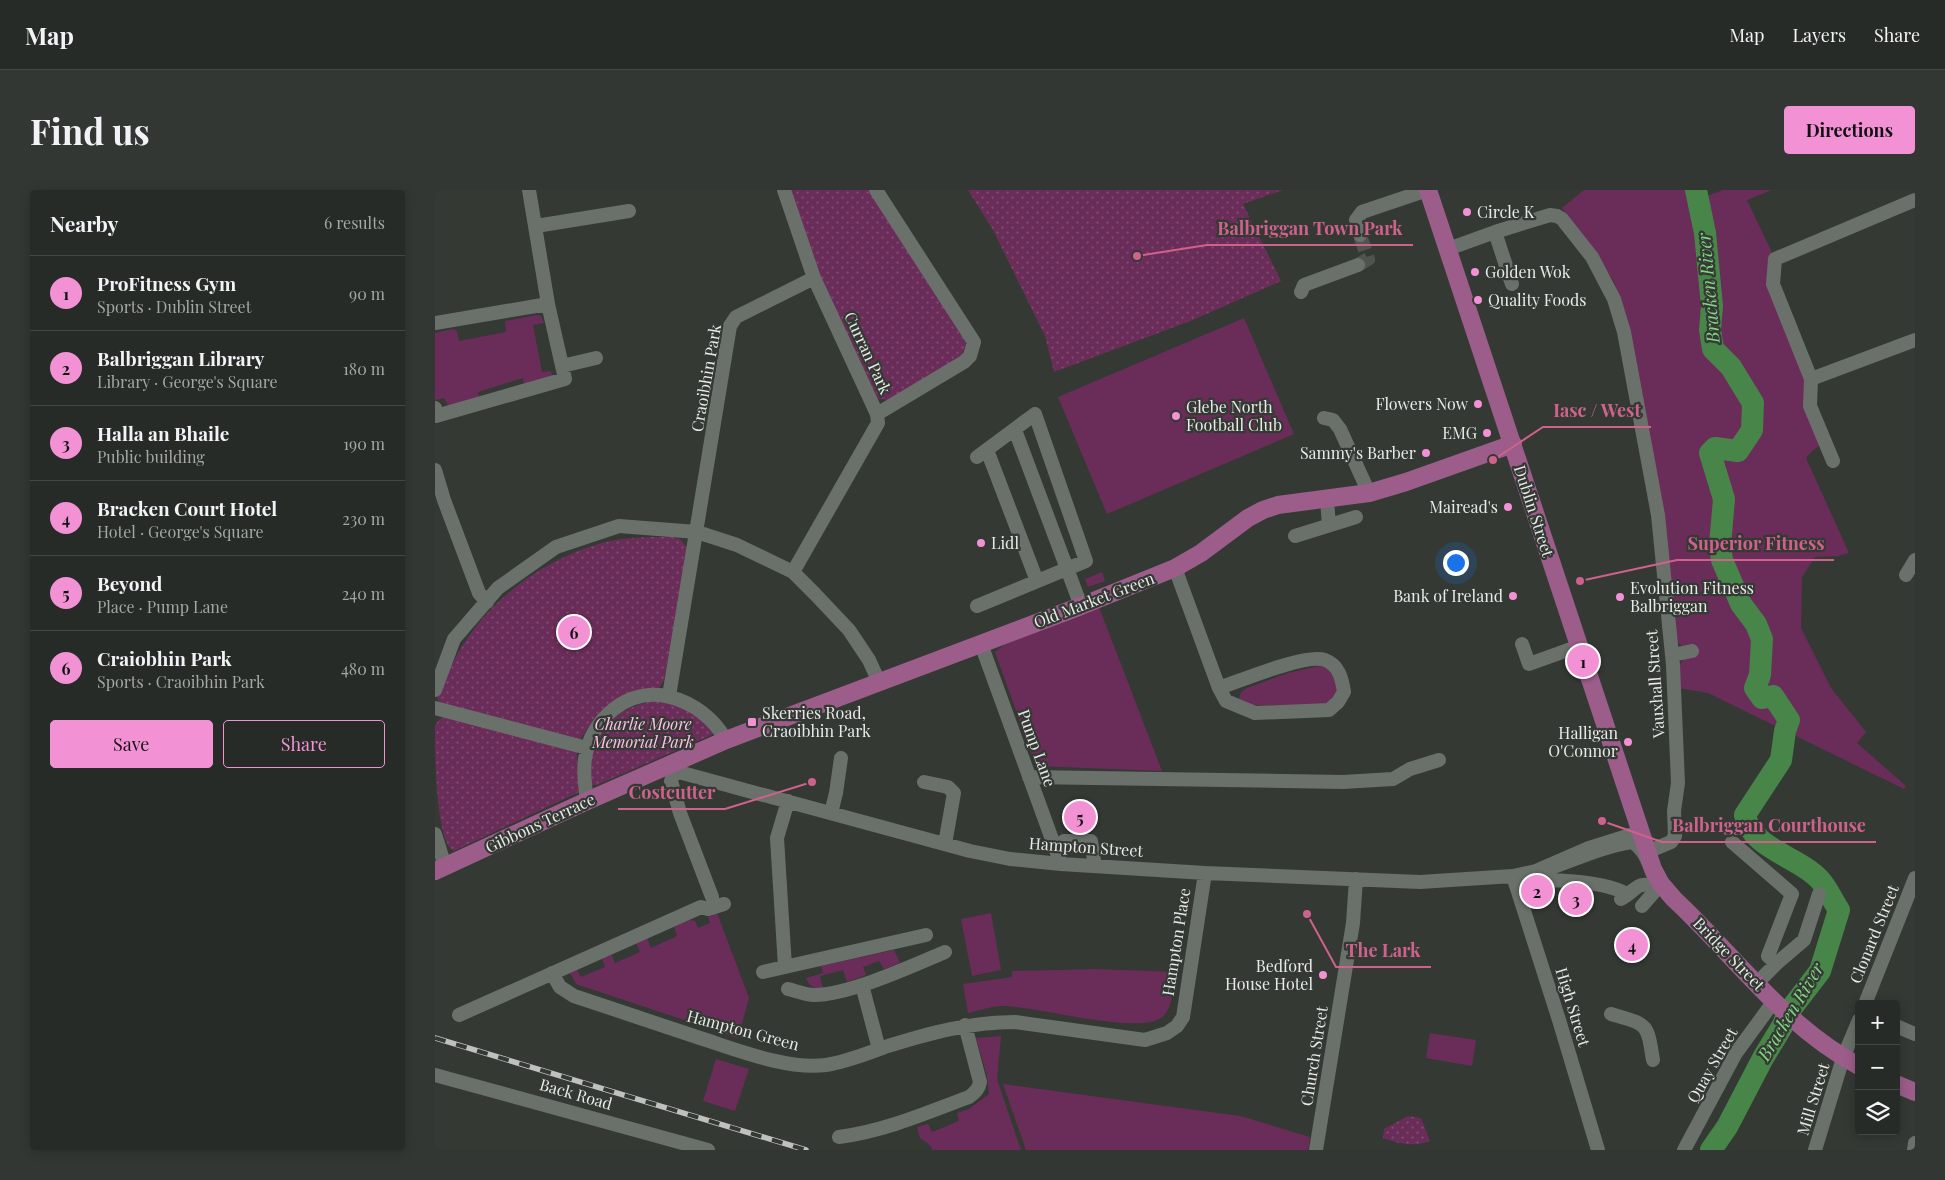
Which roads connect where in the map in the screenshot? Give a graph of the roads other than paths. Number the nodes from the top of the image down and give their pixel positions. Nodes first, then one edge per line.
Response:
1 (529, 190) edge
2 (784, 190) edge
3 (876, 190) edge
4 (1428, 190) edge
5 (1915, 200) edge
6 (629, 211) dead end
7 (536, 226) junction
8 (1495, 232) junction
9 (1361, 235) tunnel mouth
10 (1448, 249) junction
11 (1358, 265) dead end
12 (814, 278) junction
13 (1512, 284) dead end
14 (1301, 292) dead end
15 (548, 304) junction
16 (435, 323) edge
17 (1915, 340) edge
18 (596, 358) dead end
19 (562, 366) junction
20 (1811, 379) junction
21 (435, 413) edge
22 (877, 414) junction
23 (1324, 418) dead end
24 (1015, 430) junction
25 (1513, 444) junction
26 (1833, 461) dead end
27 (435, 470) edge
28 (1369, 493) junction
29 (1327, 500) junction
30 (1356, 517) dead end
31 (1329, 525) junction
32 (697, 532) junction
33 (1295, 536) dead end
34 (1915, 560) edge
35 (1175, 568) junction
36 (1067, 569) junction
37 (793, 572) junction
38 (1906, 576) dead end
39 (1037, 581) junction
40 (487, 602) junction
41 (977, 606) dead end
42 (1081, 606) junction
43 (981, 644) junction
44 (1521, 644) dead end
45 (1579, 646) junction
46 (1692, 651) dead end
47 (1672, 655) junction
48 (879, 682) junction
49 (1219, 688) junction
50 (435, 690) edge
51 (669, 696) junction
52 (435, 708) edge
53 (726, 740) junction
54 (587, 748) junction
55 (841, 758) dead end
56 (1439, 760) dead end
57 (673, 767) junction
58 (1029, 777) junction
59 (924, 782) dead end
60 (789, 800) junction
61 (587, 801) junction
62 (831, 812) junction
63 (1640, 832) junction
64 (435, 834) edge
65 (1064, 841) dead end
66 (1732, 842) dead end
67 (945, 844) junction
68 (1647, 852) junction
69 (1061, 864) junction
70 (1095, 866) junction
71 (440, 869) edge
72 (1205, 873) junction
73 (1513, 876) junction
74 (1915, 878) edge
75 (1355, 879) junction
76 (1659, 885) junction
77 (1819, 894) dead end
78 (1642, 906) dead end
79 (927, 935) dead end
80 (945, 952) dead end
81 (1776, 964) junction
82 (785, 967) junction
83 (763, 972) dead end
84 (552, 973) junction
85 (1757, 983) junction
86 (861, 985) junction
87 (788, 989) dead end
88 (1867, 1000) edge
89 (1783, 1010) junction
90 (1611, 1014) dead end
91 (459, 1015) dead end
92 (1183, 1017) joint
93 (965, 1025) junction
94 (1900, 1028) edge
95 (1915, 1034) edge
96 (1855, 1041) edge
97 (879, 1049) junction
98 (1653, 1060) dead end
99 (1851, 1062) edge
100 (435, 1075) edge
101 (839, 1137) dead end
102 (1915, 1143) edge
103 (681, 1146) edge
104 (708, 1150) edge
105 (1316, 1150) edge
106 (1598, 1150) edge
107 (1684, 1150) edge
108 (1815, 1150) edge
109 (1913, 1150) edge

1 - 7 street
2 - 12 street, Curran Park
3 - 22 street, Curran Park
4 - 9 street
4 - 10 main road, Dublin Street
5 - 20 street
6 - 7 street
7 - 15 street
8 - 10 street, Vauxhall Street
8 - 13 street
8 - 47 street, Vauxhall Street
10 - 25 main road, Dublin Street
11 - 14 street
12 - 22 street, Curran Park
12 - 32 street, Craoibhin Park
15 - 16 street
15 - 19 street
17 - 20 street
18 - 19 street
19 - 21 street
20 - 26 street
22 - 37 street
23 - 28 street
24 - 36 street
24 - 36 street
24 - 39 street
25 - 28 main road, Old Market Green
25 - 45 main road, Dublin Street
27 - 40 street
28 - 29 main road, Old Market Green
29 - 31 street
29 - 35 main road, Old Market Green
30 - 31 street
31 - 33 street
32 - 37 street
32 - 40 street
32 - 51 street, Craoibhin Park
34 - 38 street
35 - 42 main road, Old Market Green
35 - 49 street
36 - 39 street
36 - 42 street
37 - 48 street
39 - 41 street
40 - 50 street
42 - 43 main road, Old Market Green
43 - 48 main road, Old Market Green
43 - 58 street, Pump Lane
44 - 45 street
45 - 63 main road, Dublin Street
46 - 47 street
47 - 68 street, Vauxhall Street
48 - 53 main road, Old Market Green
49 - 49 street
51 - 53 street
51 - 54 street
52 - 54 street
53 - 57 main road, Old Market Green
54 - 61 street
55 - 62 street
56 - 58 street
57 - 60 street, Hampton Street
57 - 61 main road, Gibbons Terrace
57 - 84 street
58 - 69 street, Pump Lane
59 - 67 street
60 - 62 street, Hampton Street
60 - 82 street
61 - 71 main road, Gibbons Terrace
62 - 67 street, Hampton Street
63 - 68 main road, Bridge Street
63 - 73 street, Hampton Street
64 - 71 street
65 - 70 street
66 - 81 street
67 - 69 street, Hampton Street
68 - 76 main road, Bridge Street
69 - 70 street, Hampton Street
70 - 72 street, Hampton Street
72 - 75 street, Hampton Street
72 - 92 street, Hampton Place
73 - 75 street, Hampton Street
73 - 106 street, High Street
74 - 88 street, Clonard Street
75 - 105 street, Church Street
76 - 76 street
76 - 78 street
76 - 85 main road, Bridge Street
77 - 81 street
79 - 82 street
80 - 86 street
81 - 85 street
82 - 83 street
84 - 91 street
84 - 97 street, Hampton Green
85 - 89 main road, Bridge Street
86 - 87 street
86 - 97 street
89 - 99 main road, Bridge Street
89 - 107 street, Quay Street
90 - 98 street
92 - 93 street, Hampton Green
93 - 97 street, Hampton Green
93 - 101 street
94 - 95 street
96 - 99 street
99 - 108 street, Mill Street
100 - 103 street, Back Road
102 - 109 street
103 - 104 street, Back Road

